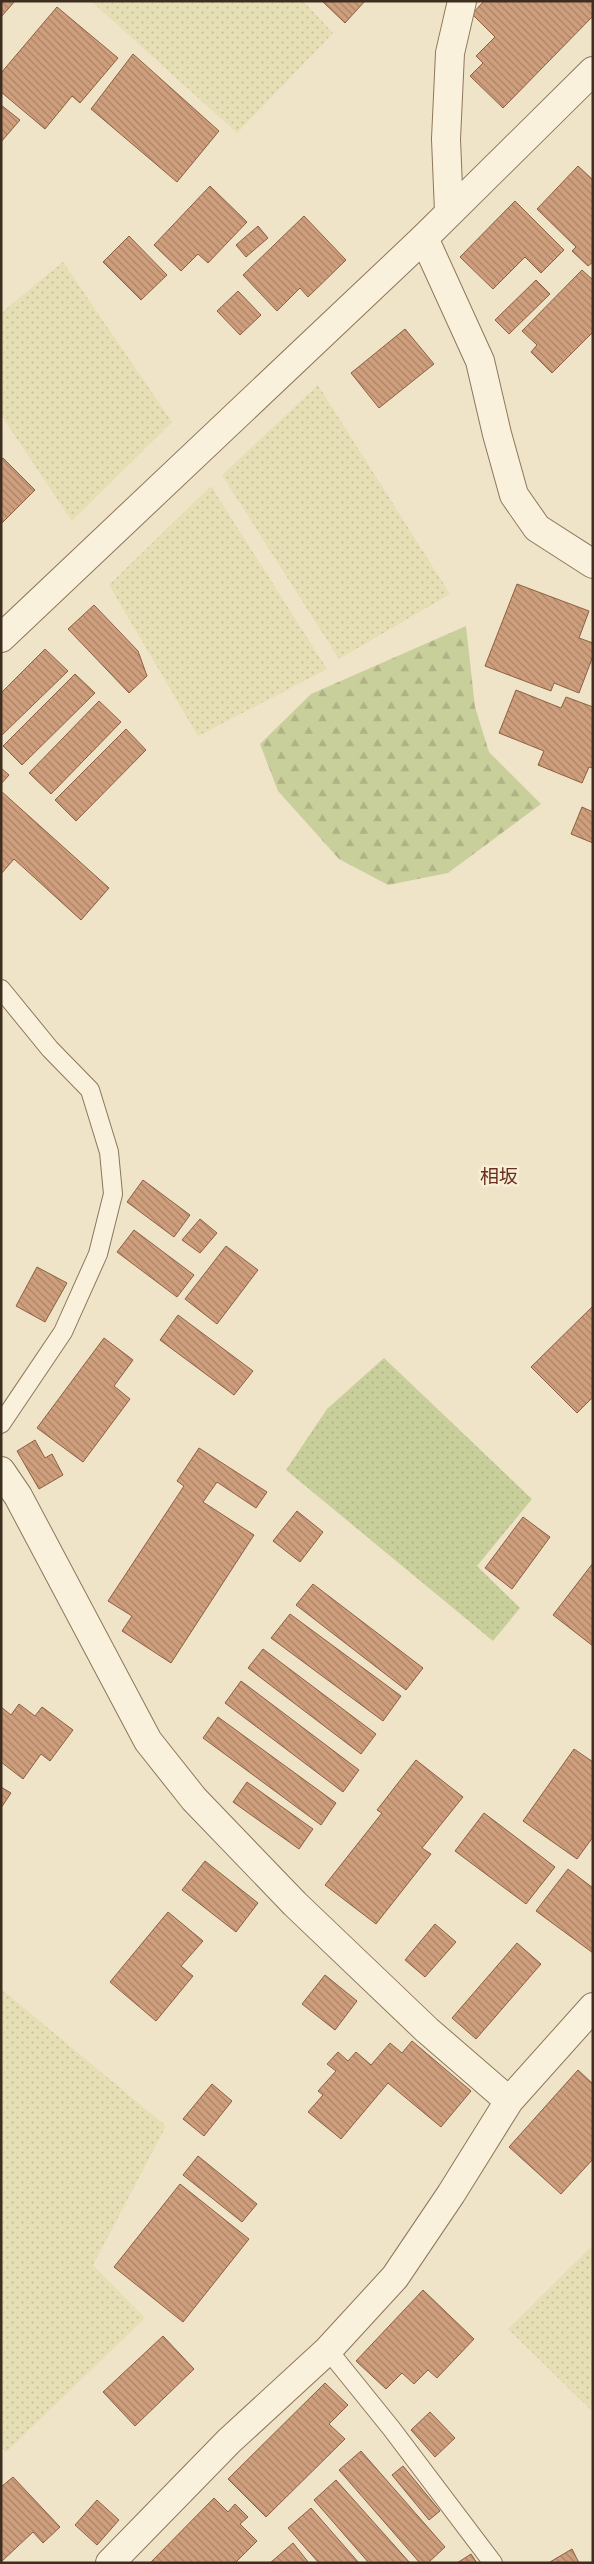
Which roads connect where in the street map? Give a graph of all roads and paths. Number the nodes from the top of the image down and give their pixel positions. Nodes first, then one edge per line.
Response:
1 (462, 1) edge
2 (593, 71) edge
3 (449, 212) junction
4 (424, 238) junction
5 (593, 564) edge
6 (1, 638) edge
7 (1, 989) edge
8 (1, 1424) edge
9 (1, 1471) edge
10 (593, 2008) edge
11 (509, 2101) junction
12 (328, 2350) junction
13 (110, 2563) edge
14 (493, 2563) edge

1 - 3 street
2 - 3 street
3 - 4 street
4 - 5 street
4 - 6 street
7 - 8 lane
9 - 11 street
10 - 11 street
11 - 12 street
12 - 13 street
12 - 14 lane

